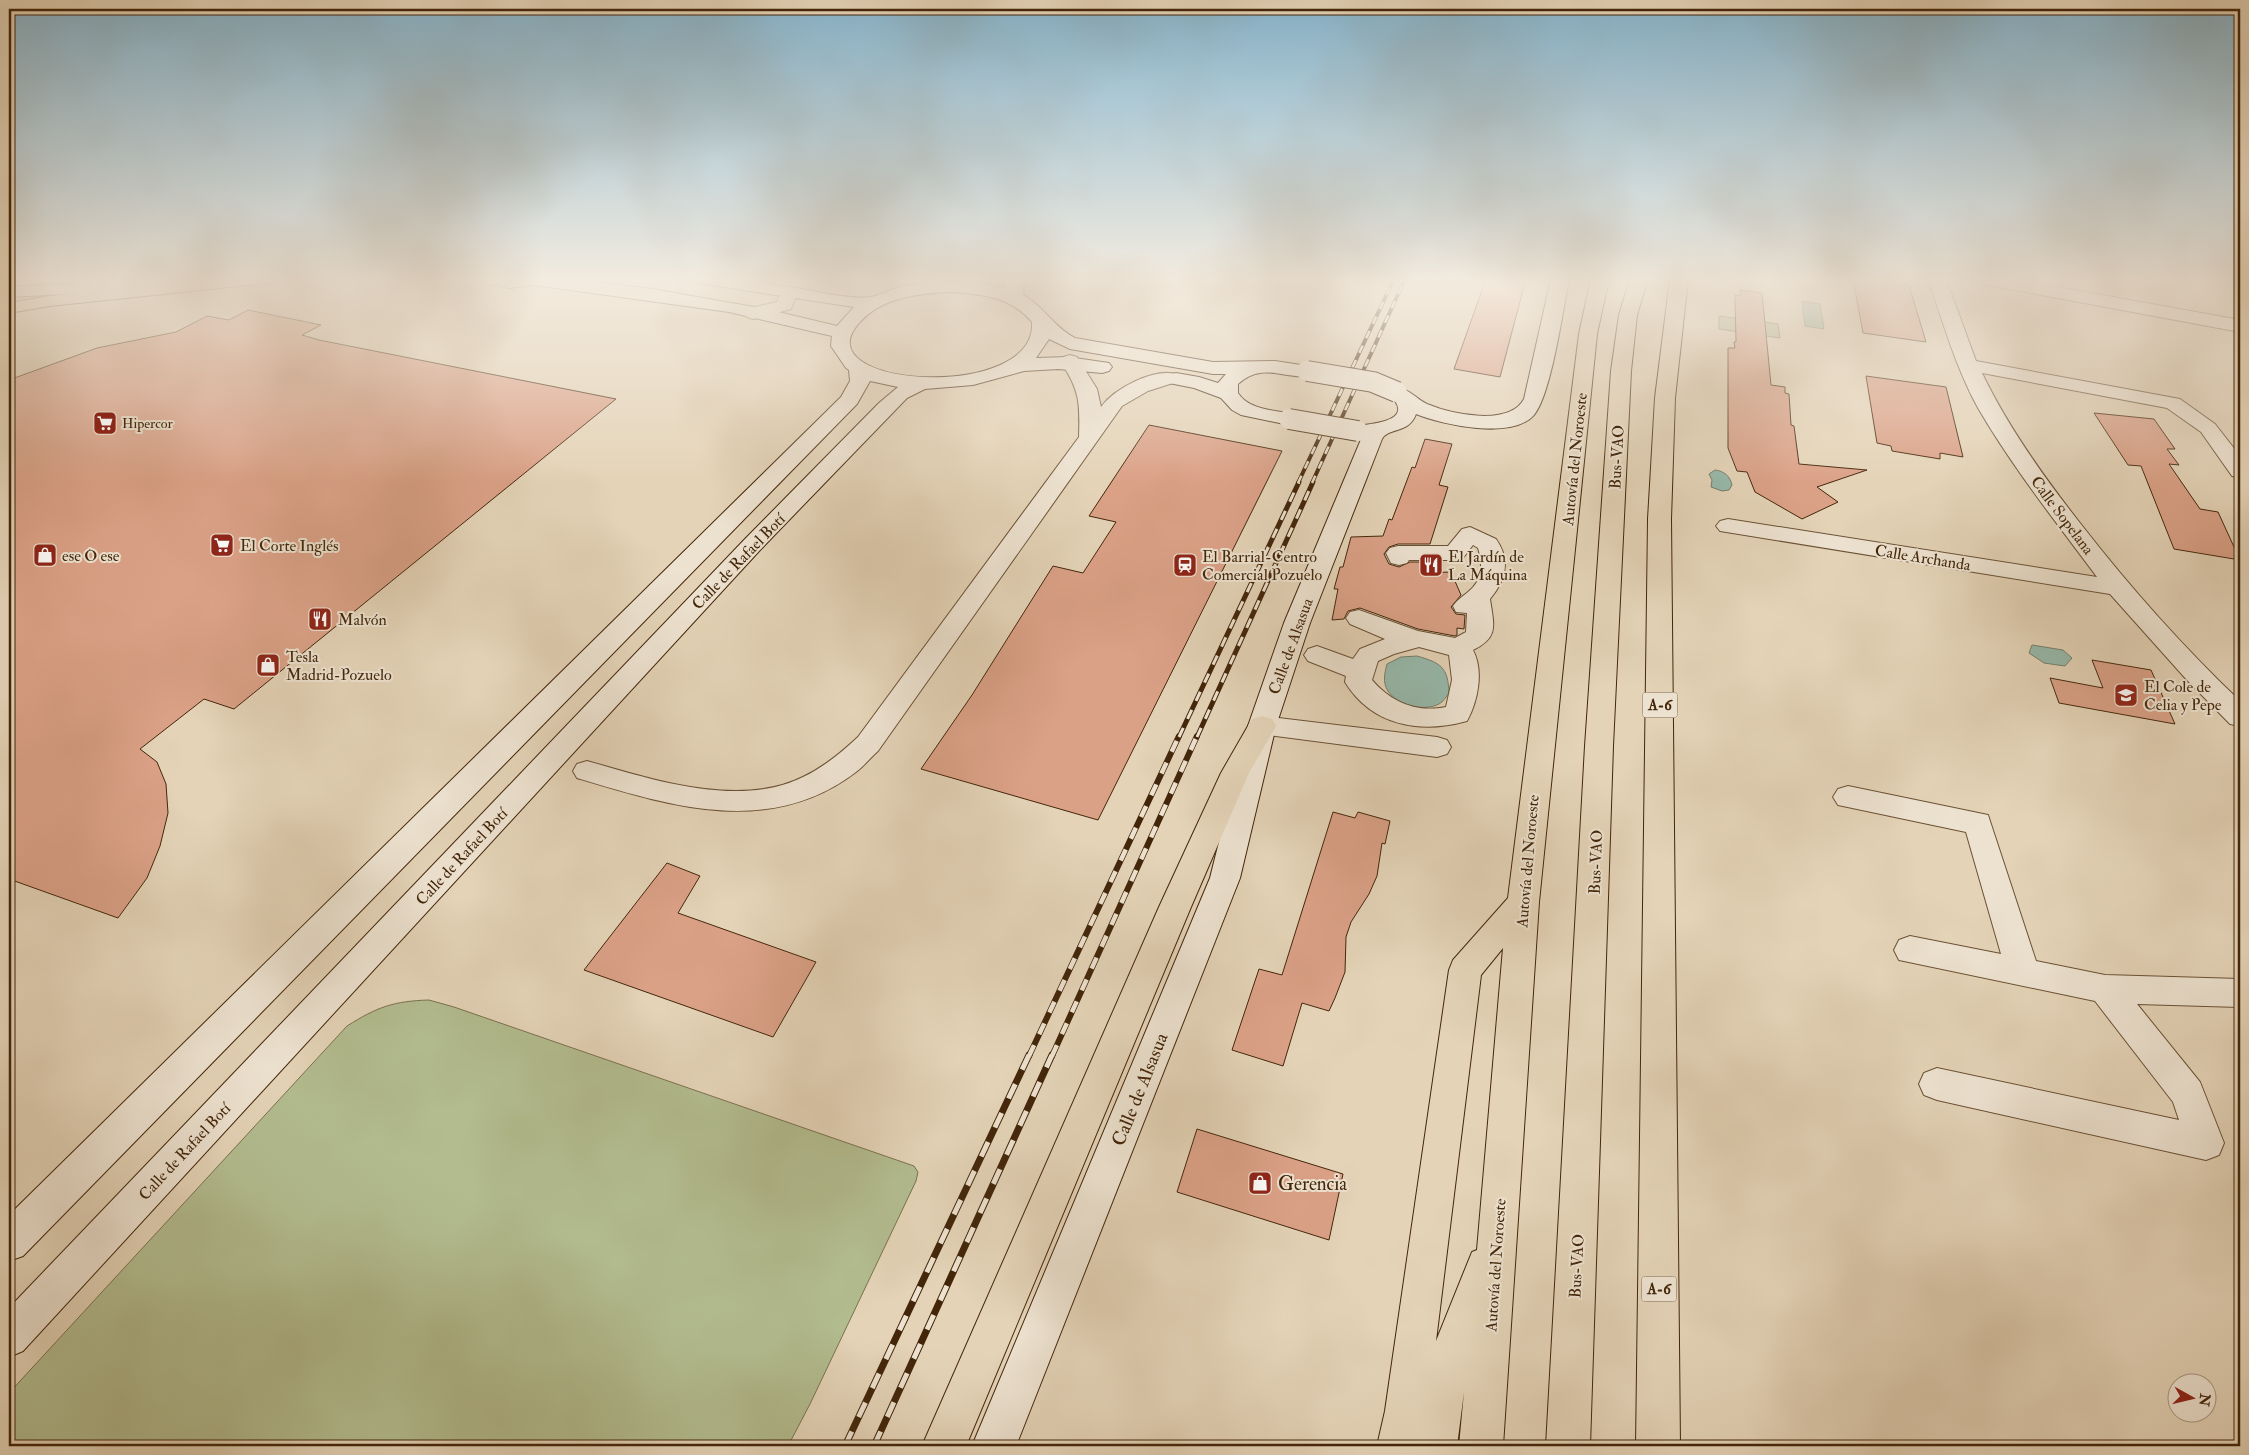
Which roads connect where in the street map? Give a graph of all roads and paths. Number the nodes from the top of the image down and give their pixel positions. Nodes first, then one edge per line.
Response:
1 (840, 347) edge
2 (1036, 347) edge
3 (1082, 347) edge
4 (1545, 347) edge
5 (1587, 347) edge
6 (1625, 347) edge
7 (1669, 347) edge
8 (1961, 347) edge
9 (1070, 361) junction
10 (1128, 362) junction
11 (1968, 365) junction
12 (1012, 367) junction
13 (859, 368) junction
14 (1251, 368) junction
15 (1169, 378) junction
16 (921, 384) junction
17 (1228, 394) junction
18 (1402, 396) junction
19 (1436, 414) junction
20 (1401, 422) junction
21 (824, 426) junction
22 (1368, 431) junction
23 (1089, 437) junction
24 (2240, 471) edge
25 (1728, 526) dead end
26 (769, 528) junction
27 (1399, 558) dead end
28 (2118, 588) junction
29 (1359, 618) dead end
30 (1418, 639) junction
31 (1458, 647) junction
32 (1317, 655) dead end
33 (1360, 672) junction
34 (2240, 717) edge
35 (1262, 726) junction
36 (1437, 747) dead end
37 (587, 771) dead end
38 (1848, 796) dead end
39 (1523, 902) junction
40 (1910, 950) dead end
41 (2023, 973) junction
42 (2106, 989) junction
43 (2240, 993) edge
44 (1937, 1084) dead end
45 (1496, 1239) junction
46 (9, 1242) edge
47 (9, 1337) edge
48 (944, 1446) edge
49 (994, 1446) edge
50 (1399, 1446) edge
51 (1435, 1446) edge
52 (1481, 1446) edge
53 (1568, 1446) edge
54 (1658, 1446) edge

1 - 13 street
2 - 12 street
3 - 10 street
4 - 19 street
5 - 39 highway, Autovía del Noroeste
6 - 53 highway, Bus-VAO
7 - 54 highway, A-6
8 - 11 street, Calle Sopelana
9 - 10 street
9 - 12 street
9 - 23 street
10 - 14 street
10 - 15 street
11 - 24 street
11 - 28 street, Calle Sopelana
12 - 16 street
13 - 16 street
13 - 21 street, Calle de Rafael Botí
14 - 17 street
14 - 18 street, bridge
15 - 17 street
15 - 23 street
16 - 26 street, Calle de Rafael Botí
17 - 22 street, bridge
18 - 19 street
18 - 20 street
19 - 20 street
20 - 22 street
21 - 26 street
21 - 46 street, Calle de Rafael Botí
22 - 35 street, Calle de Alsasua
23 - 37 street
25 - 28 street, Calle Archanda
26 - 47 street, Calle de Rafael Botí
27 - 31 street
28 - 34 street, Calle Sopelana
29 - 30 street
30 - 31 street
30 - 33 street
31 - 33 street
32 - 33 street
35 - 36 street
35 - 48 highway
35 - 49 street, Calle de Alsasua
38 - 41 street
39 - 45 highway, Autovía del Noroeste
39 - 50 highway
40 - 41 street
41 - 42 street
42 - 43 street
42 - 44 street
45 - 51 highway
45 - 52 highway, Autovía del Noroeste

